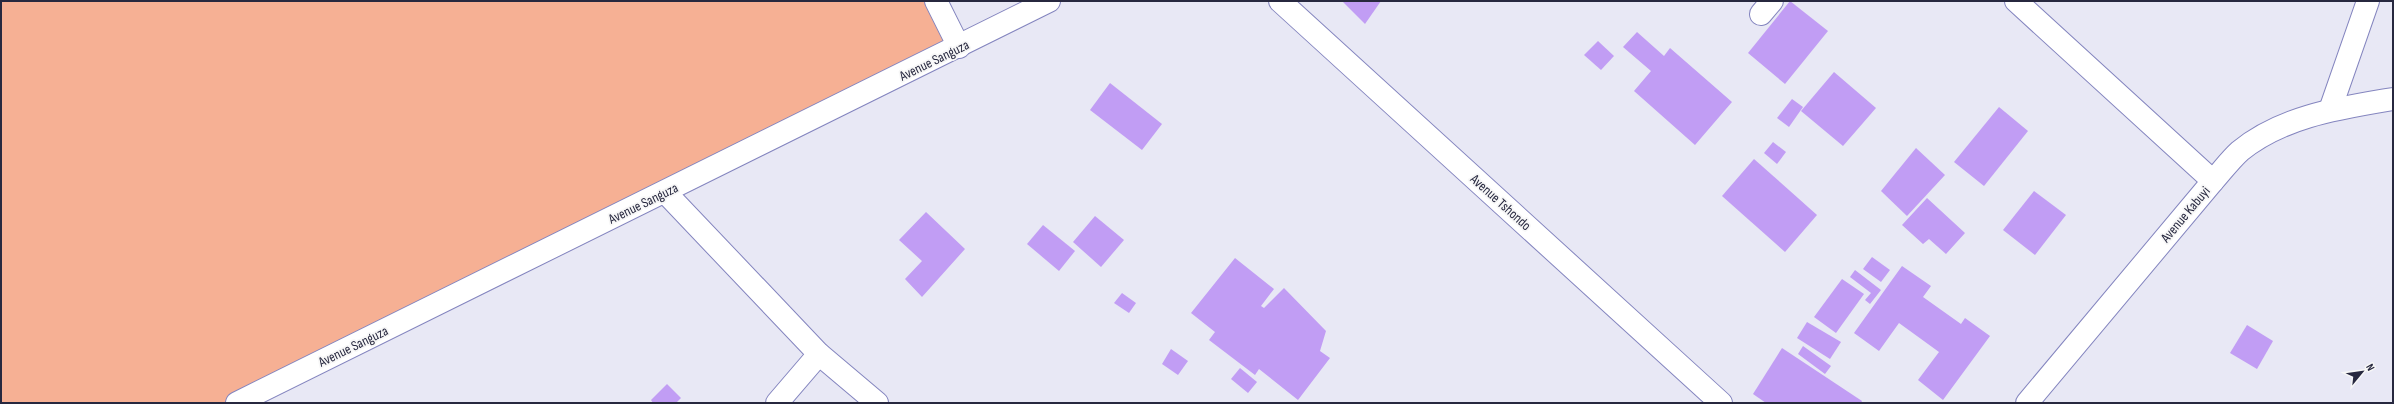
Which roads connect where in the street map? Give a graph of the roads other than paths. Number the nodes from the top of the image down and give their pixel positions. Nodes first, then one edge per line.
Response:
1 (936, 1) edge
2 (1049, 1) edge
3 (1280, 1) edge
4 (2016, 1) edge
5 (2368, 1) edge
6 (959, 47) junction
7 (2393, 99) edge
8 (2330, 110) junction
9 (2213, 181) junction
10 (664, 192) junction
11 (819, 354) junction
12 (237, 403) edge
13 (777, 403) edge
14 (877, 403) edge
15 (1721, 403) edge
16 (2027, 403) edge

1 - 6 street
2 - 6 street, Avenue Sanguza
3 - 15 street, Avenue Tshondo
4 - 9 street
5 - 8 street
6 - 10 street, Avenue Sanguza
7 - 8 street, Avenue Kabuyi
8 - 9 street, Avenue Kabuyi
9 - 16 street, Avenue Kabuyi
10 - 11 street
10 - 12 street, Avenue Sanguza
11 - 13 street
11 - 14 street

